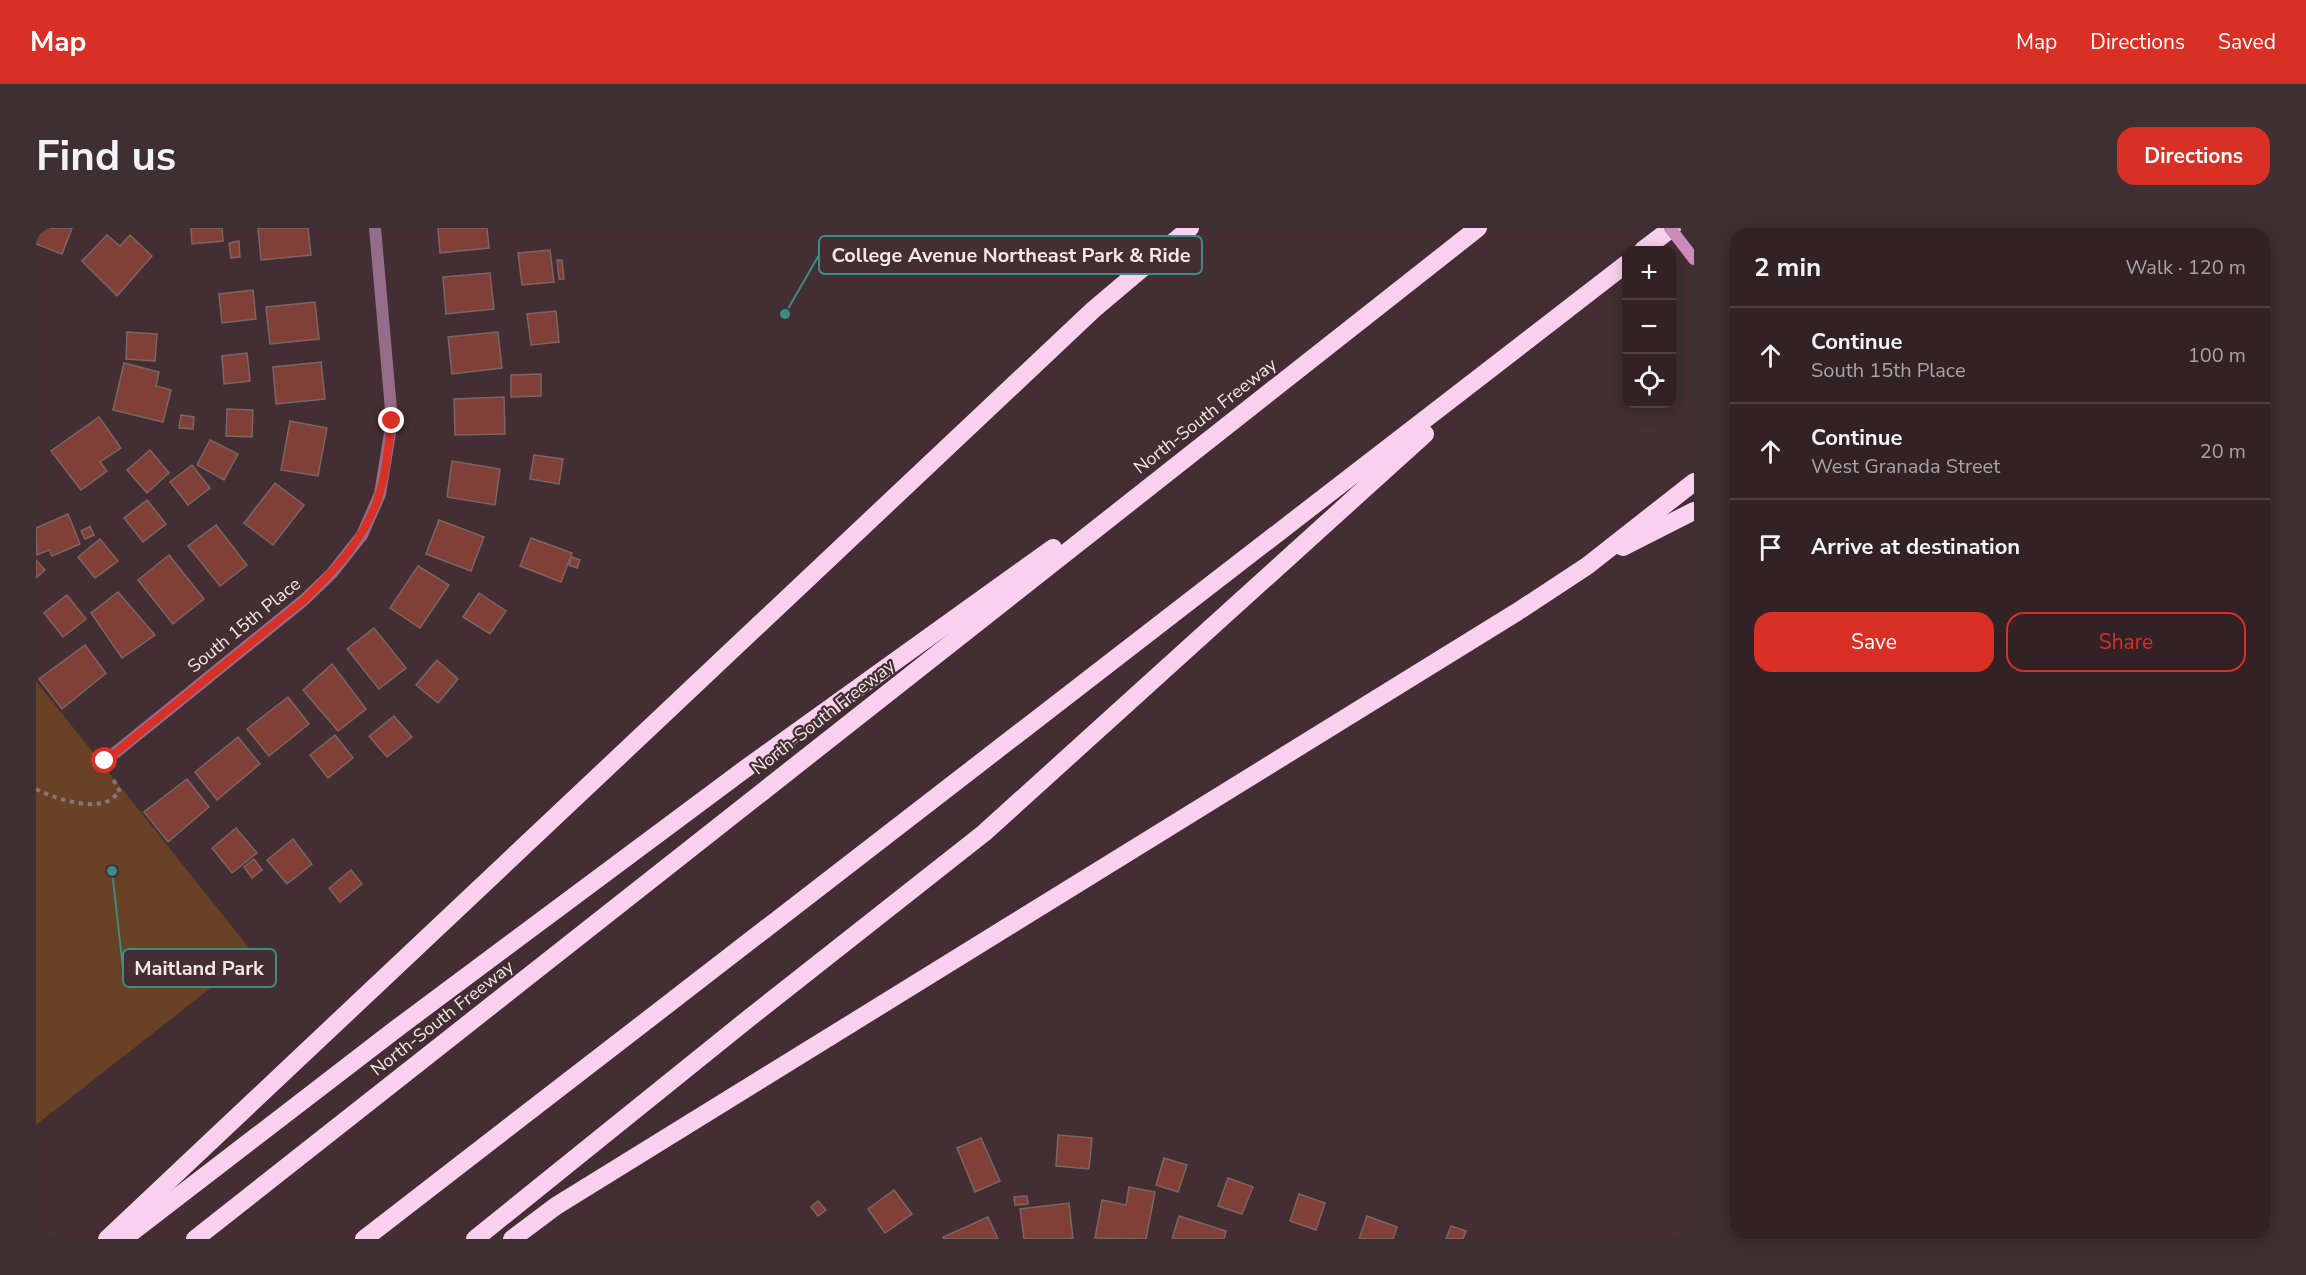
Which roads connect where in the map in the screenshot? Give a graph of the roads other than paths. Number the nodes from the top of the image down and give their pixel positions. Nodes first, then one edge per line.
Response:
1 (375, 228) edge
2 (1190, 228) edge
3 (1478, 228) edge
4 (1671, 228) edge
5 (1648, 246) edge
6 (1694, 259) edge
7 (1622, 267) edge
8 (1526, 343) junction
9 (1266, 395) junction
10 (1694, 482) edge
11 (1694, 511) edge
12 (1587, 566) junction
13 (105, 761) dead end
14 (107, 1239) edge
15 (123, 1239) edge
16 (195, 1239) edge
17 (364, 1239) edge
18 (476, 1239) edge
19 (512, 1239) edge

1 - 13 street, South 15th Place
2 - 14 highway
3 - 9 highway, North-South Freeway
4 - 5 highway
4 - 6 main road, bridge
7 - 8 highway
8 - 17 highway
8 - 18 highway
9 - 15 highway
9 - 16 highway, North-South Freeway
10 - 12 highway
11 - 12 highway
12 - 19 highway

